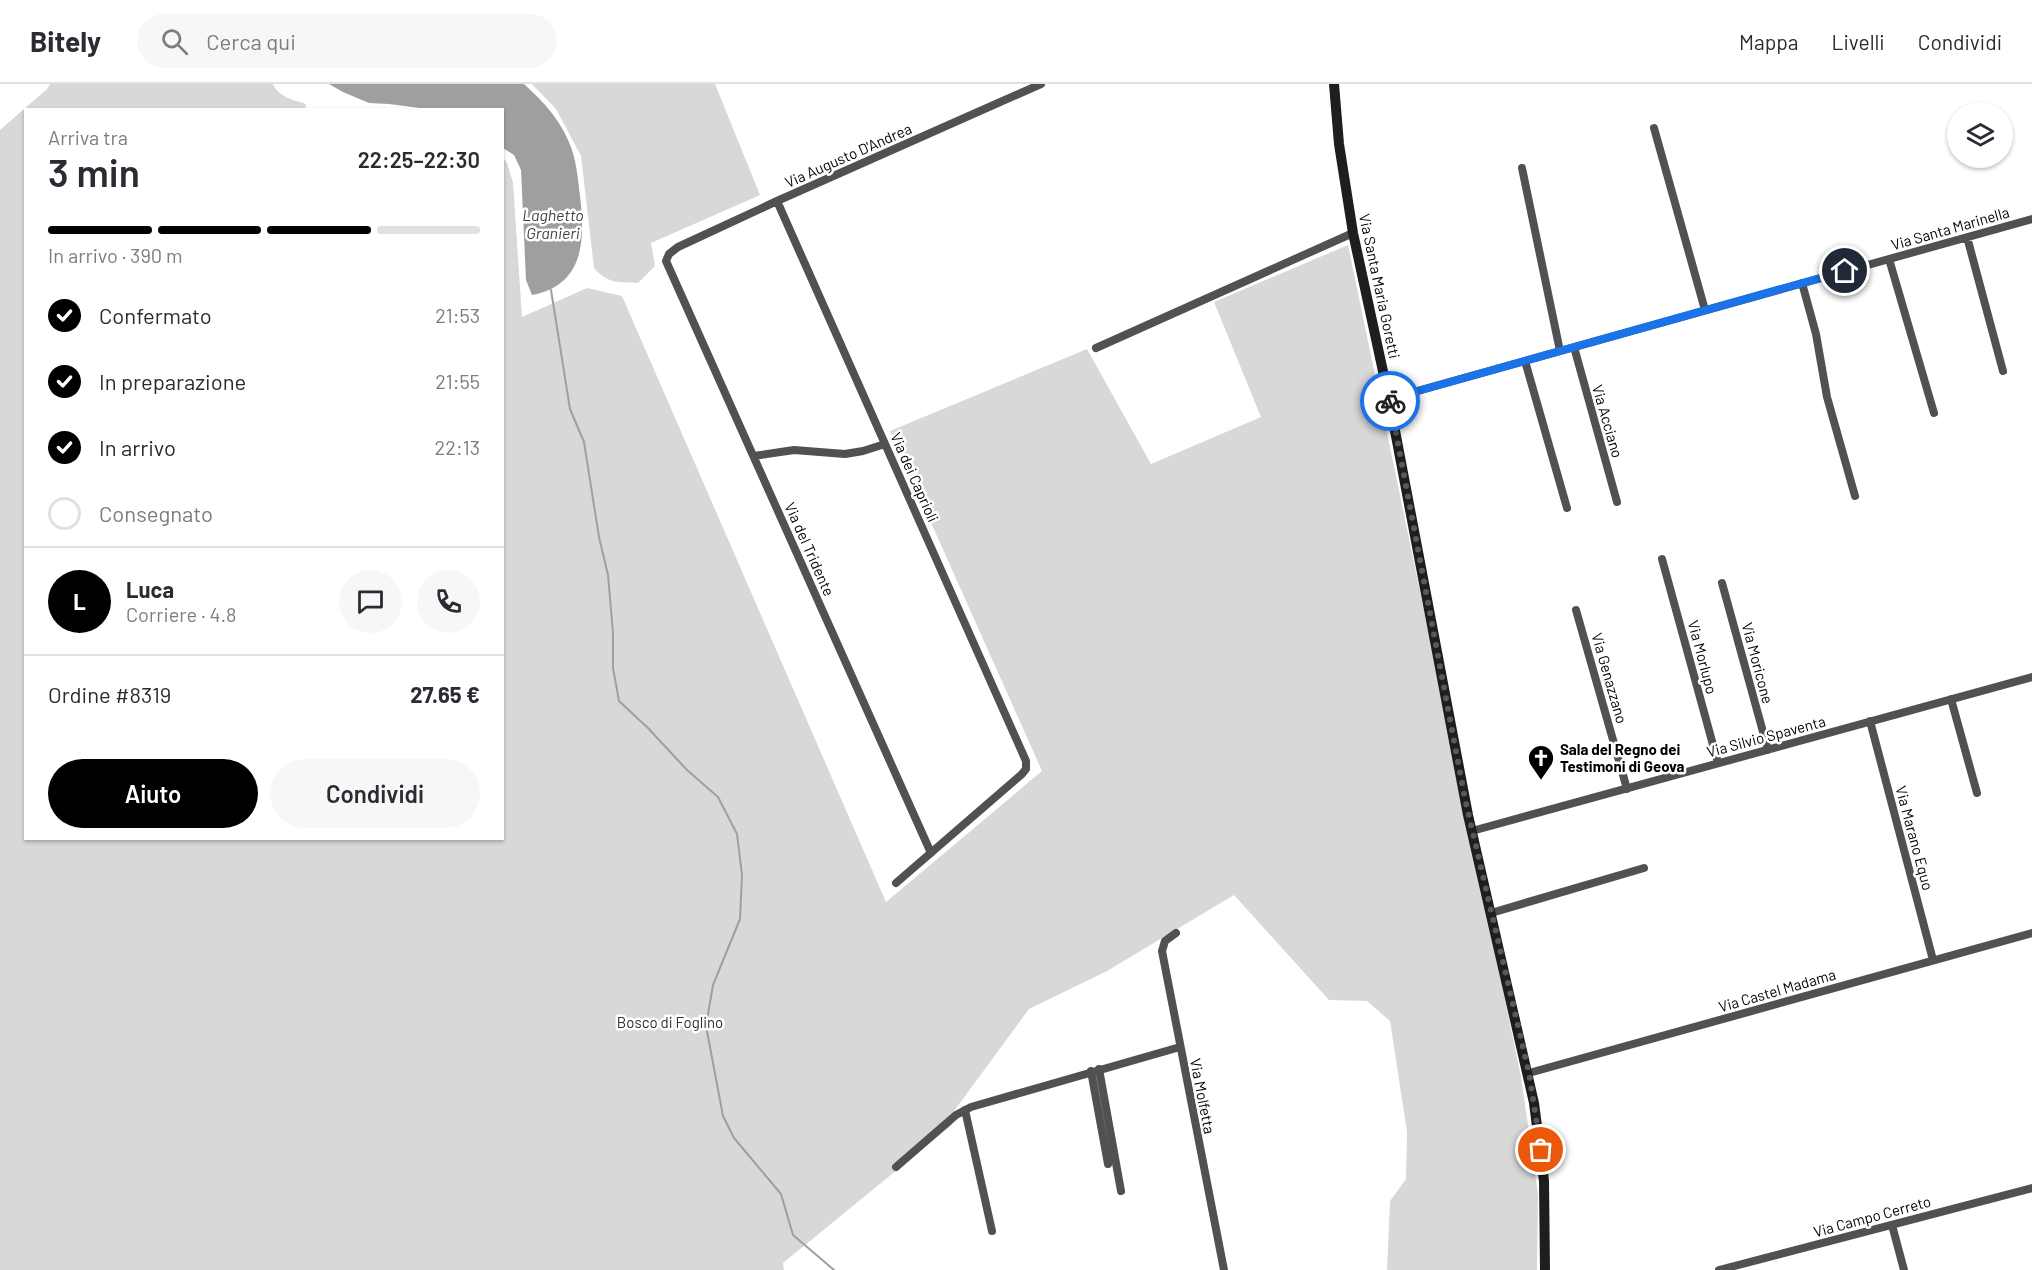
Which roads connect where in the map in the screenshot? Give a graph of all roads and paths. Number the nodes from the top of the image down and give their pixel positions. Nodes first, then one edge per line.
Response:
1 (1041, 84) edge
2 (1334, 84) edge
3 (1654, 128) dead end
4 (1522, 168) dead end
5 (777, 201) junction
6 (2032, 219) edge
7 (1353, 233) junction
8 (1967, 237) junction
9 (668, 256) joint
10 (1889, 259) junction
11 (1802, 283) junction
12 (1705, 310) junction
13 (1574, 347) junction
14 (1096, 348) dead end
15 (1560, 351) junction
16 (1525, 361) junction
17 (2003, 371) dead end
18 (1389, 399) junction
19 (1934, 413) dead end
20 (885, 444) junction
21 (754, 456) junction
22 (1855, 496) dead end
23 (1617, 502) dead end
24 (1567, 508) dead end
25 (1662, 559) dead end
26 (1722, 583) dead end
27 (1576, 610) dead end
28 (2032, 677) edge
29 (1951, 699) junction
30 (1870, 722) junction
31 (1768, 750) junction
32 (1718, 763) junction
33 (1627, 789) junction
34 (1977, 793) dead end
35 (1472, 831) junction
36 (931, 853) junction
37 (1644, 868) dead end
38 (896, 883) dead end
39 (1491, 913) junction
40 (1176, 933) dead end
41 (2032, 933) edge
42 (1933, 960) junction
43 (1180, 1047) junction
44 (1095, 1070) junction
45 (1529, 1073) junction
46 (965, 1110) junction
47 (1108, 1164) dead end
48 (896, 1167) dead end
49 (2032, 1188) edge
50 (1120, 1191) dead end
51 (1892, 1225) junction
52 (992, 1231) dead end
53 (1755, 1266) edge
54 (1224, 1270) edge
55 (1545, 1270) edge
56 (1719, 1270) edge
57 (1905, 1270) edge

1 - 5 street, Via Augusto D'Andrea
2 - 7 main road, Via Santa Maria Goretti
3 - 12 street
4 - 15 street
5 - 9 street, Via Augusto D'Andrea
5 - 20 street, Via dei Caprioli
6 - 8 street, Via Santa Marinella
7 - 14 street
7 - 18 main road, Via Santa Maria Goretti
8 - 10 street, Via Santa Marinella
8 - 17 street
9 - 21 street, Via del Tridente
10 - 11 street, Via Santa Marinella
10 - 19 street
11 - 12 street, Via Santa Marinella
11 - 22 street
12 - 13 street, Via Santa Marinella
13 - 15 street, Via Santa Marinella
13 - 23 street, Via Acciano
15 - 16 street, Via Santa Marinella
16 - 18 street, Via Santa Marinella
16 - 24 street
18 - 35 main road, Via Santa Maria Goretti
20 - 21 street
20 - 36 street, Via dei Caprioli
21 - 36 street, Via del Tridente
25 - 32 street, Via Morlupo
26 - 31 street, Via Moricone
27 - 33 street, Via Genazzano
28 - 29 street, Via Silvio Spaventa
29 - 30 street, Via Silvio Spaventa
29 - 34 street
30 - 31 street, Via Silvio Spaventa
30 - 42 street, Via Marano Equo
31 - 32 street, Via Silvio Spaventa
32 - 33 street, Via Silvio Spaventa
33 - 35 street, Via Silvio Spaventa
35 - 39 main road, Via Santa Maria Goretti
36 - 38 street
37 - 39 street
39 - 45 main road, Via Santa Maria Goretti
40 - 43 street, Via Molfetta
41 - 42 street, Via Castel Madama
42 - 45 street, Via Castel Madama
43 - 44 street
43 - 54 street, Via Molfetta
44 - 46 street
44 - 47 street
44 - 50 street
45 - 55 main road, Via Santa Maria Goretti
46 - 48 street
46 - 52 street
49 - 51 street, Via Campo Cerreto
51 - 53 street, Via Campo Cerreto
51 - 57 street
53 - 56 street, Via Campo Cerreto

